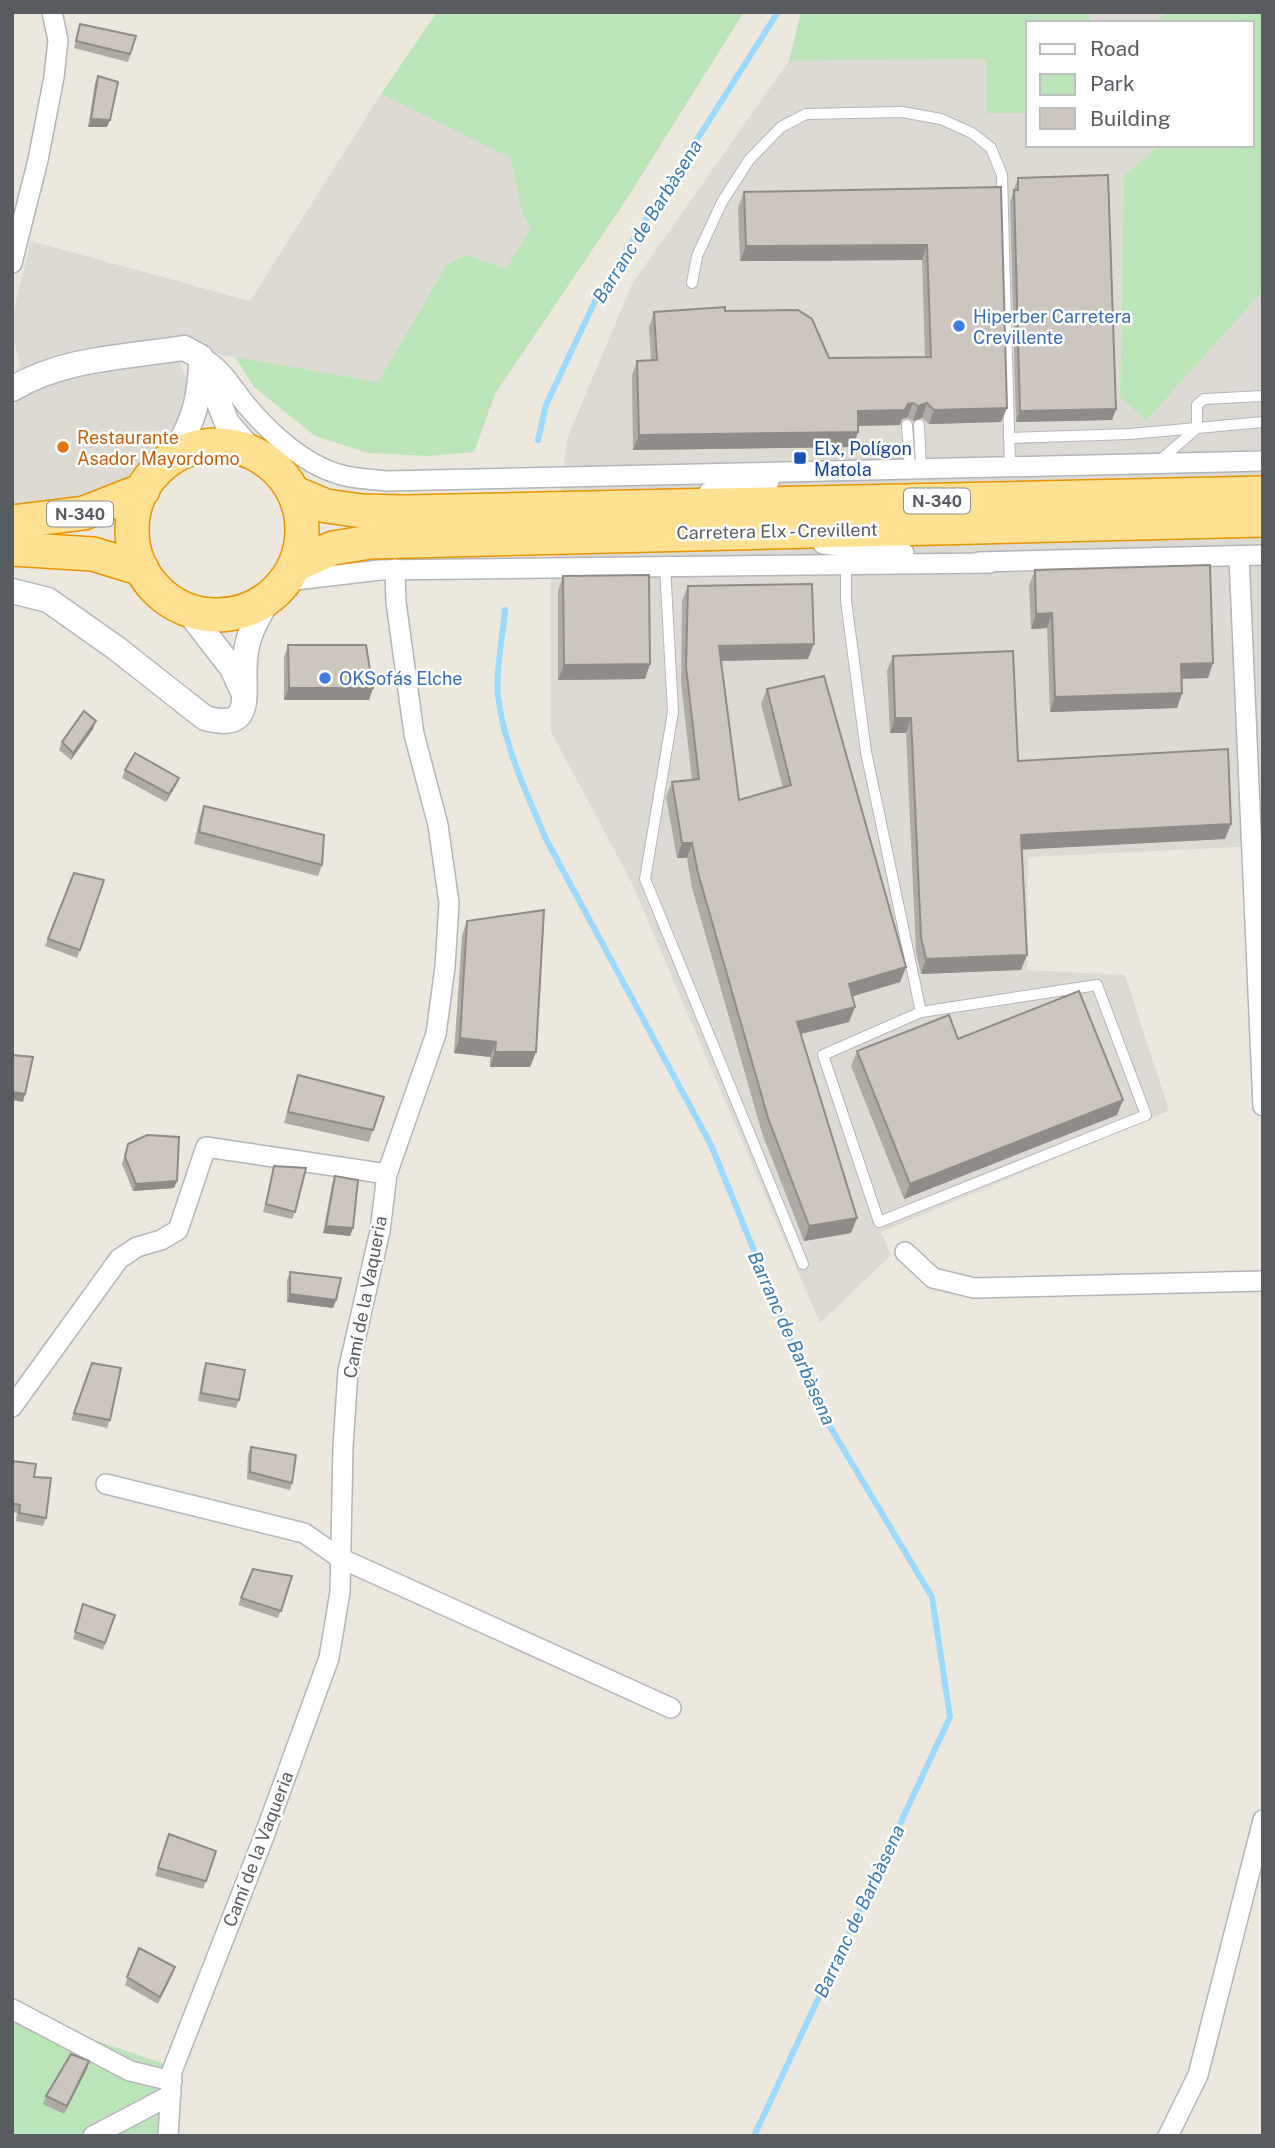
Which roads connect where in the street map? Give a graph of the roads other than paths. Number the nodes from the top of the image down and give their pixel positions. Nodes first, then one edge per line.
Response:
1 (52, 12) edge
2 (12, 263) edge
3 (692, 283) dead end
4 (201, 357) junction
5 (12, 389) edge
6 (1263, 396) edge
7 (1263, 422) edge
8 (907, 425) edge
9 (919, 425) edge
10 (1197, 428) junction
11 (1009, 438) junction
12 (253, 453) junction
13 (172, 458) junction
14 (1263, 461) edge
15 (1156, 464) junction
16 (1010, 467) junction
17 (916, 469) junction
18 (843, 471) junction
19 (143, 490) junction
20 (295, 493) junction
21 (1263, 493) edge
22 (611, 508) junction
23 (1263, 520) edge
24 (12, 522) edge
25 (721, 533) junction
26 (12, 549) edge
27 (1263, 555) edge
28 (1239, 556) junction
29 (990, 563) junction
30 (846, 564) junction
31 (665, 566) junction
32 (142, 569) junction
33 (396, 569) junction
34 (283, 582) junction
35 (12, 591) edge
36 (187, 610) junction
37 (245, 698) junction
38 (1259, 964) edge
39 (921, 1012) junction
40 (1263, 1106) edge
41 (387, 1174) junction
42 (905, 1252) dead end
43 (803, 1264) dead end
44 (1263, 1281) edge
45 (12, 1407) edge
46 (106, 1484) dead end
47 (340, 1558) junction
48 (671, 1708) dead end
49 (1263, 1820) edge
50 (12, 2009) edge
51 (171, 2088) junction
52 (93, 2136) edge
53 (169, 2136) edge
54 (1168, 2136) edge

1 - 2 street
3 - 11 lane
4 - 5 street
4 - 12 street
4 - 13 street
4 - 18 street
6 - 10 lane
7 - 10 lane
8 - 17 lane
9 - 17 lane
10 - 11 lane
10 - 15 lane
11 - 16 lane
12 - 13 highway, N-340
12 - 20 highway, N-340
13 - 19 highway, N-340
14 - 15 street
15 - 16 street
16 - 17 street
17 - 18 street
18 - 22 street
19 - 24 highway, N-340
19 - 32 highway, N-340
20 - 22 highway, Carretera Elx - Crevillent / N-340
20 - 34 highway, N-340
21 - 22 highway, Carretera Elx - Crevillent / N-340
23 - 25 highway, Carretera Elx - Crevillent / N-340
25 - 29 street
25 - 34 highway, Carretera Elx - Crevillent / N-340
26 - 32 highway, N-340
27 - 28 street
28 - 29 street
28 - 38 street
29 - 30 street
30 - 31 street
30 - 39 lane
31 - 33 street
31 - 43 lane
32 - 36 highway, N-340
33 - 34 street
33 - 41 street, Camí de la Vaqueria
34 - 36 highway, N-340
34 - 37 street
35 - 37 street
36 - 37 street
38 - 40 street
39 - 39 lane
41 - 45 street
41 - 47 street, Camí de la Vaqueria
42 - 44 street
46 - 47 street
47 - 48 street
47 - 51 street, Camí de la Vaqueria
49 - 54 street
50 - 51 street
51 - 52 street
51 - 53 street, Camí de la Vaqueria

